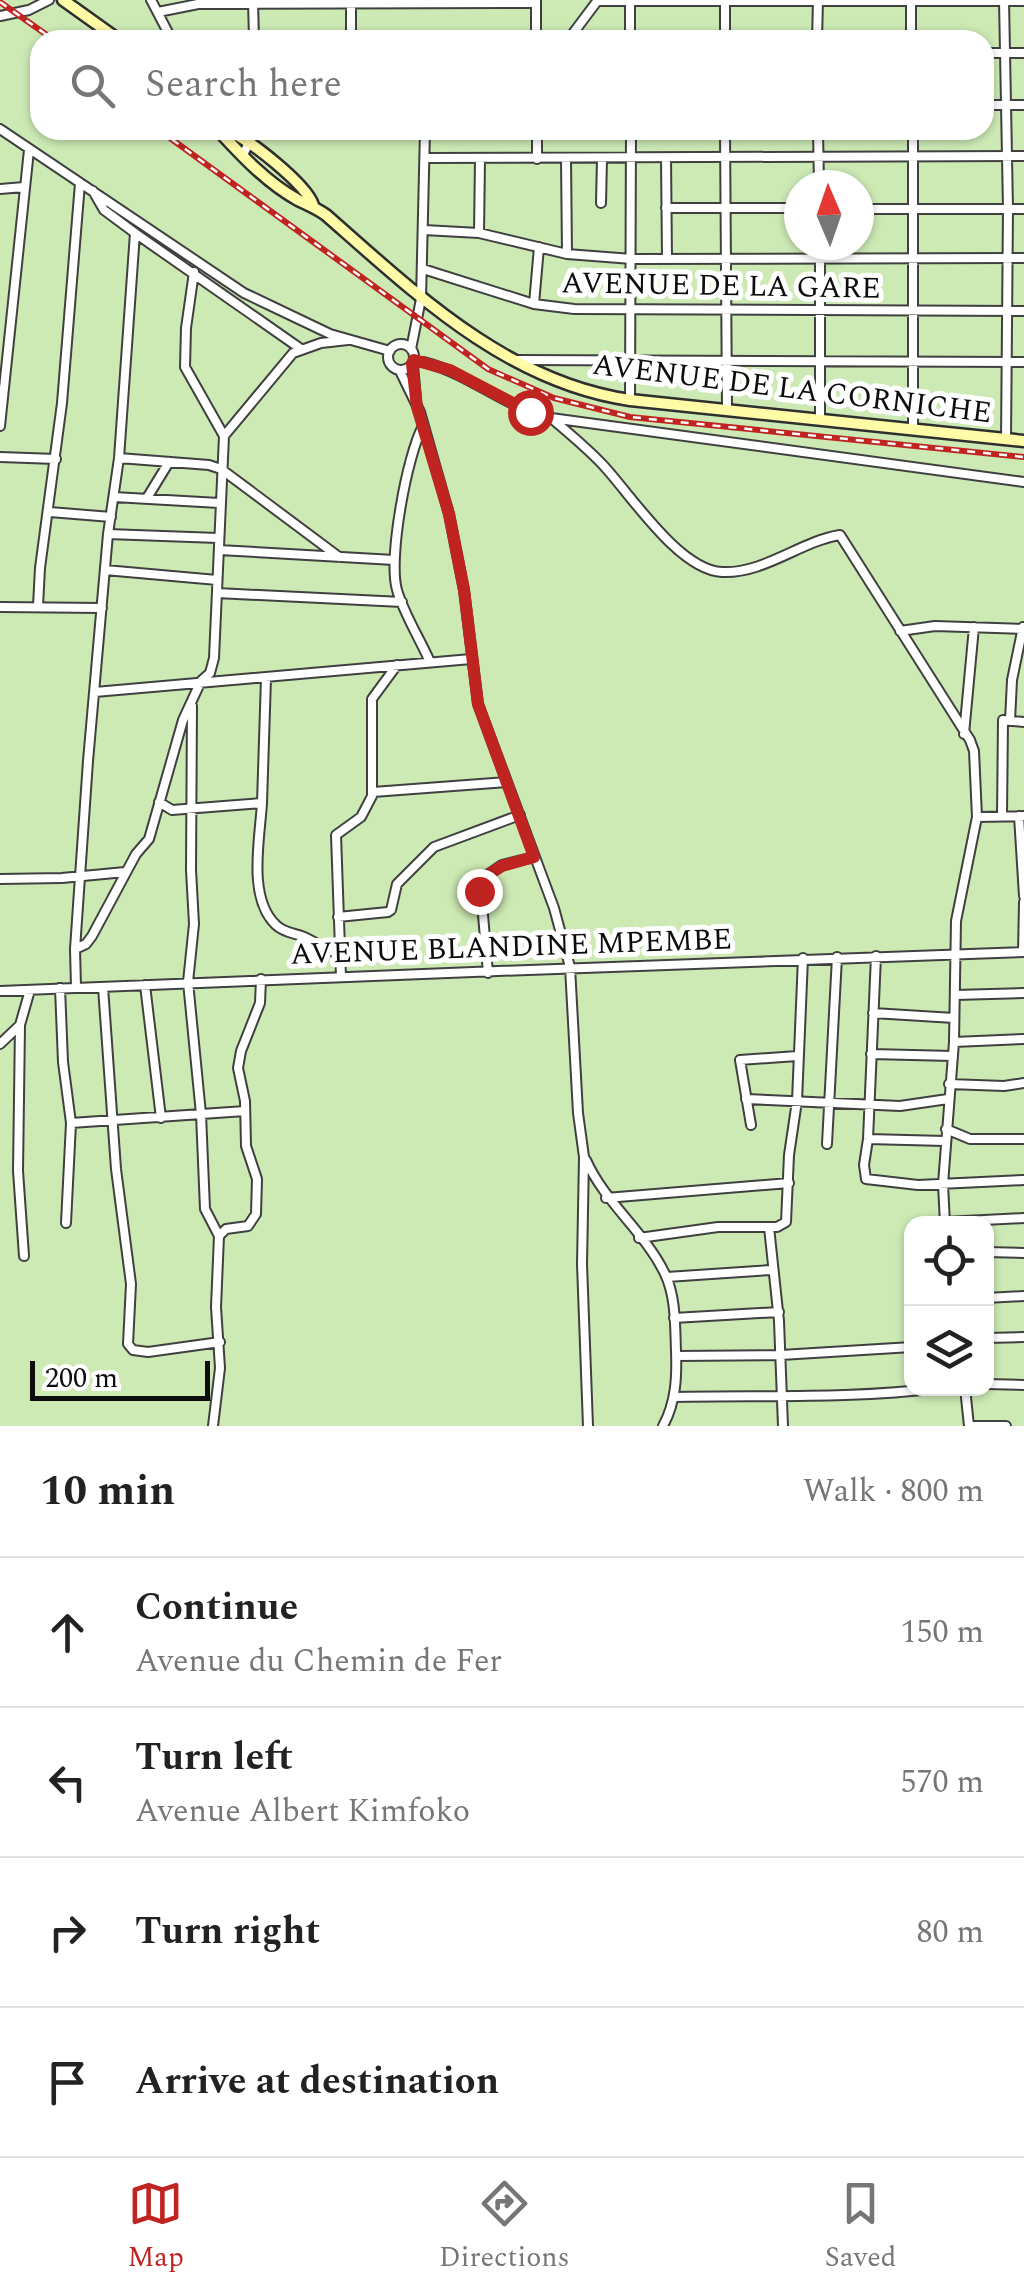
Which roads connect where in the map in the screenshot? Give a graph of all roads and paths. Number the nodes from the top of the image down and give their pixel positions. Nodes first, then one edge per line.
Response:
1 (49, 0) edge
2 (63, 0) edge
3 (152, 0) edge
4 (818, 0) edge
5 (597, 1) edge
6 (630, 1) edge
7 (725, 1) edge
8 (910, 1) edge
9 (1004, 1) edge
10 (1024, 1) edge
11 (444, 2) edge
12 (536, 2) edge
13 (253, 3) edge
14 (351, 3) edge
15 (163, 7) edge
16 (0, 16) edge
17 (105, 30) edge
18 (254, 30) edge
19 (352, 30) edge
20 (536, 30) edge
21 (575, 30) edge
22 (630, 30) edge
23 (725, 30) edge
24 (817, 30) edge
25 (911, 30) edge
26 (994, 53) edge
27 (1006, 53) junction
28 (1024, 53) edge
29 (994, 105) edge
30 (1006, 105) junction
31 (1024, 105) edge
32 (0, 129) edge
33 (235, 140) edge
34 (250, 140) edge
35 (257, 140) edge
36 (425, 140) edge
37 (537, 140) edge
38 (631, 140) edge
39 (725, 140) edge
40 (818, 140) edge
41 (912, 140) edge
42 (29, 150) junction
43 (242, 155) junction
44 (913, 156) junction
45 (1008, 156) junction
46 (1024, 156) edge
47 (819, 157) junction
48 (426, 158) junction
49 (602, 158) junction
50 (632, 158) junction
51 (666, 158) junction
52 (725, 158) junction
53 (480, 159) junction
54 (537, 159) junction
55 (566, 159) junction
56 (819, 170) edge
57 (80, 184) junction
58 (24, 187) junction
59 (0, 190) edge
60 (92, 191) junction
61 (602, 203) dead end
62 (313, 205) junction
63 (727, 207) junction
64 (666, 208) junction
65 (784, 208) edge
66 (910, 208) junction
67 (1024, 208) edge
68 (874, 209) edge
69 (1008, 209) junction
70 (424, 230) junction
71 (135, 233) junction
72 (478, 233) junction
73 (540, 247) junction
74 (567, 254) junction
75 (1007, 258) junction
76 (1024, 258) edge
77 (632, 259) junction
78 (667, 259) junction
79 (725, 259) junction
80 (874, 259) edge
81 (912, 259) junction
82 (784, 260) edge
83 (820, 260) edge
84 (423, 269) junction
85 (194, 272) junction
86 (422, 299) junction
87 (534, 304) junction
88 (630, 311) junction
89 (727, 311) junction
90 (1006, 311) junction
91 (1024, 311) edge
92 (820, 312) junction
93 (912, 312) junction
94 (416, 324) junction
95 (348, 340) junction
96 (400, 344) junction
97 (301, 349) junction
98 (412, 349) junction
99 (390, 351) junction
100 (514, 360) junction
101 (414, 362) junction
102 (630, 362) junction
103 (726, 362) junction
104 (913, 362) junction
105 (1006, 362) junction
106 (1024, 362) edge
107 (819, 364) junction
108 (400, 370) junction
109 (630, 400) junction
110 (417, 407) junction
111 (727, 409) junction
112 (551, 418) junction
113 (820, 418) junction
114 (0, 426) edge
115 (424, 426) junction
116 (913, 428) junction
117 (224, 436) junction
118 (1006, 440) junction
119 (1024, 441) edge
120 (0, 457) edge
121 (119, 458) junction
122 (56, 459) junction
123 (169, 462) junction
124 (221, 469) junction
125 (1024, 482) edge
126 (114, 498) junction
127 (147, 498) junction
128 (219, 504) junction
129 (50, 512) junction
130 (111, 516) junction
131 (108, 534) junction
132 (218, 538) junction
133 (219, 550) junction
134 (339, 556) junction
135 (394, 560) junction
136 (105, 570) junction
137 (217, 580) junction
138 (217, 593) junction
139 (402, 602) junction
140 (38, 606) junction
141 (0, 607) edge
142 (102, 608) junction
143 (974, 627) junction
144 (1023, 627) edge
145 (900, 631) junction
146 (1021, 647) edge
147 (471, 660) junction
148 (430, 662) junction
149 (398, 666) junction
150 (266, 678) junction
151 (202, 682) junction
152 (95, 692) junction
153 (192, 701) junction
154 (1010, 721) junction
155 (1024, 722) edge
156 (964, 734) junction
157 (507, 782) junction
158 (373, 792) junction
159 (159, 802) junction
160 (262, 803) junction
161 (192, 806) junction
162 (520, 815) junction
163 (1002, 816) junction
164 (1021, 816) edge
165 (977, 817) junction
166 (534, 857) junction
167 (125, 872) junction
168 (81, 877) junction
169 (0, 879) edge
170 (1024, 899) edge
171 (338, 917) junction
172 (75, 949) junction
173 (1024, 952) edge
174 (340, 953) junction
175 (957, 955) junction
176 (876, 956) junction
177 (803, 958) junction
178 (837, 958) junction
179 (570, 967) junction
180 (488, 973) junction
181 (341, 977) junction
182 (261, 979) junction
183 (188, 982) junction
184 (145, 985) junction
185 (103, 987) junction
186 (60, 988) junction
187 (76, 988) junction
188 (30, 990) junction
189 (0, 992) edge
190 (1024, 993) edge
191 (955, 994) junction
192 (873, 1013) junction
193 (954, 1018) junction
194 (20, 1024) junction
195 (1024, 1039) edge
196 (954, 1042) junction
197 (0, 1044) edge
198 (871, 1054) junction
199 (797, 1056) junction
200 (954, 1056) junction
201 (1024, 1083) edge
202 (949, 1084) junction
203 (948, 1099) junction
204 (746, 1100) junction
205 (797, 1101) junction
206 (869, 1103) junction
207 (828, 1104) junction
208 (244, 1111) junction
209 (201, 1114) junction
210 (161, 1118) junction
211 (113, 1120) junction
212 (71, 1123) junction
213 (751, 1125) dead end
214 (946, 1129) junction
215 (868, 1138) junction
216 (1024, 1139) edge
217 (945, 1141) junction
218 (827, 1144) dead end
219 (584, 1157) junction
220 (1024, 1180) edge
221 (789, 1183) junction
222 (944, 1184) junction
223 (606, 1198) junction
224 (945, 1216) edge
225 (1024, 1218) edge
226 (994, 1220) edge
227 (66, 1223) dead end
228 (769, 1227) junction
229 (219, 1236) junction
230 (640, 1238) junction
231 (994, 1252) edge
232 (1024, 1253) edge
233 (24, 1256) dead end
234 (772, 1270) junction
235 (667, 1277) junction
236 (1024, 1296) edge
237 (994, 1298) edge
238 (779, 1312) junction
239 (674, 1318) junction
240 (1024, 1337) edge
241 (994, 1338) edge
242 (220, 1342) junction
243 (904, 1347) edge
244 (781, 1355) junction
245 (676, 1356) junction
246 (994, 1384) edge
247 (1024, 1385) edge
248 (904, 1393) edge
249 (966, 1396) edge
250 (674, 1397) junction
251 (782, 1398) junction
252 (213, 1426) edge
253 (588, 1426) edge
254 (663, 1426) edge
255 (783, 1426) edge
256 (970, 1426) edge
257 (1006, 1426) edge

1 - 16 street
2 - 17 street
3 - 15 street
4 - 7 street
4 - 8 street
4 - 24 street
5 - 6 street
5 - 21 street
6 - 7 street
6 - 22 street
7 - 23 street
8 - 9 street
8 - 25 street
9 - 10 street
9 - 27 street
11 - 12 street
11 - 14 street
12 - 20 street
13 - 14 street
13 - 15 street
13 - 18 street
14 - 19 street
26 - 27 street
27 - 28 street
27 - 30 street
29 - 30 street
30 - 31 street
30 - 45 street
32 - 42 street
33 - 43 street, AVENUE DE LA CORNICHE
34 - 43 street
35 - 62 street, AVENUE DE LA CORNICHE
36 - 48 street
37 - 54 street
38 - 50 street
39 - 52 street
40 - 47 street
41 - 44 street
42 - 57 street
42 - 58 street
43 - 62 street, AVENUE DE LA CORNICHE
44 - 45 street
44 - 47 street
44 - 66 street
45 - 46 street
45 - 69 street
47 - 52 street
47 - 56 street
48 - 53 street
48 - 70 street
49 - 50 street
49 - 55 street
49 - 61 street
50 - 51 street
50 - 77 street
51 - 52 street
51 - 64 street
52 - 63 street
53 - 54 street
53 - 72 street
54 - 55 street
55 - 74 street
57 - 60 street
57 - 122 street
58 - 59 street
58 - 114 street
60 - 71 street
60 - 95 street
62 - 86 street, AVENUE DE LA CORNICHE
63 - 64 street
63 - 65 street
63 - 79 street
64 - 78 street
66 - 68 street
66 - 69 street
66 - 81 street
67 - 69 street
69 - 75 street
70 - 72 street
70 - 84 street
71 - 85 street
71 - 121 street
72 - 73 street
73 - 74 street
73 - 87 street
74 - 77 street
75 - 76 street
75 - 81 street
75 - 90 street
77 - 78 street
77 - 88 street
78 - 79 street
79 - 82 street
79 - 89 street
80 - 81 street
81 - 93 street
83 - 92 street
84 - 86 street
84 - 87 street, AVENUE DE LA GARE
85 - 97 street
85 - 117 street
86 - 94 street
86 - 100 street, AVENUE DE LA CORNICHE
87 - 88 street, AVENUE DE LA GARE
88 - 89 street, AVENUE DE LA GARE
88 - 102 street
89 - 92 street, AVENUE DE LA GARE
89 - 103 street
90 - 91 street, AVENUE DE LA GARE
90 - 93 street, AVENUE DE LA GARE
90 - 105 street
92 - 93 street, AVENUE DE LA GARE
92 - 107 street
93 - 104 street
94 - 96 street
94 - 98 street
95 - 97 street
95 - 99 street
96 - 98 street
96 - 99 street
97 - 117 street
98 - 101 street
99 - 108 street
100 - 102 street
100 - 109 street, AVENUE DE LA CORNICHE
101 - 108 street
101 - 110 street
101 - 112 street
102 - 103 street
102 - 109 street
103 - 107 street
103 - 111 street
104 - 105 street
104 - 107 street
104 - 116 street
105 - 106 street
105 - 118 street
107 - 113 street
108 - 110 street
109 - 111 street, AVENUE DE LA CORNICHE
110 - 115 street
111 - 113 street, AVENUE DE LA CORNICHE
112 - 125 street
112 - 145 street
113 - 116 street, AVENUE DE LA CORNICHE
115 - 135 street
115 - 147 street
116 - 118 street, AVENUE DE LA CORNICHE
117 - 124 street
118 - 119 street, AVENUE DE LA CORNICHE
120 - 122 street
121 - 123 street
121 - 126 street
122 - 129 street
123 - 124 street
123 - 127 street
124 - 128 street
124 - 134 street
126 - 127 street
126 - 130 street
127 - 128 street
128 - 132 street
129 - 130 street
129 - 140 street
130 - 131 street
131 - 132 street
131 - 136 street
132 - 133 street
133 - 134 street
133 - 137 street
134 - 135 street
135 - 139 street
136 - 137 street
136 - 142 street
137 - 138 street
138 - 139 street
138 - 151 street
139 - 148 street
140 - 141 street
140 - 142 street
142 - 152 street
143 - 144 street
143 - 145 street
143 - 156 street
144 - 146 street
145 - 156 street
146 - 154 street
147 - 148 street
147 - 157 street
148 - 149 street
149 - 150 street
149 - 158 street
150 - 151 street
150 - 160 street
151 - 152 street
151 - 153 street
152 - 168 street
153 - 159 street
153 - 161 street
154 - 155 street
154 - 163 street
156 - 165 street
157 - 158 street
157 - 162 street
158 - 171 street
159 - 161 street
159 - 167 street
160 - 161 street
160 - 174 street
161 - 183 street
162 - 166 street
162 - 171 street
163 - 164 street
163 - 165 street
164 - 170 street
165 - 175 street
166 - 179 street
166 - 180 street
167 - 168 street
167 - 172 street
168 - 169 street
168 - 172 street
170 - 173 street
171 - 174 street
172 - 187 street
173 - 175 street, AVENUE BLANDINE MPEMBE
174 - 181 street
175 - 176 street, AVENUE BLANDINE MPEMBE
175 - 191 street
176 - 178 street, AVENUE BLANDINE MPEMBE
176 - 192 street
177 - 178 street, AVENUE BLANDINE MPEMBE
177 - 179 street, AVENUE BLANDINE MPEMBE
177 - 199 street
178 - 207 street
179 - 180 street, AVENUE BLANDINE MPEMBE
179 - 219 street
180 - 181 street, AVENUE BLANDINE MPEMBE
181 - 182 street, AVENUE BLANDINE MPEMBE
182 - 183 street, AVENUE BLANDINE MPEMBE
182 - 208 street
183 - 184 street, AVENUE BLANDINE MPEMBE
183 - 209 street
184 - 185 street, AVENUE BLANDINE MPEMBE
184 - 210 street
185 - 187 street, AVENUE BLANDINE MPEMBE
185 - 211 street
186 - 187 street, AVENUE BLANDINE MPEMBE
186 - 188 street, AVENUE BLANDINE MPEMBE
186 - 212 street
188 - 189 street, AVENUE BLANDINE MPEMBE
188 - 194 street
190 - 191 street
191 - 193 street
192 - 193 street
192 - 198 street
193 - 196 street
194 - 197 street
194 - 233 street
195 - 196 street
196 - 200 street
198 - 200 street
198 - 206 street
199 - 204 street
199 - 205 street
200 - 202 street
201 - 202 street
202 - 203 street
203 - 206 street
203 - 214 street
204 - 205 street
204 - 213 street
205 - 207 street
205 - 221 street
206 - 207 street
206 - 215 street
207 - 218 street
208 - 209 street
208 - 229 street
209 - 210 street
209 - 229 street
210 - 211 street
211 - 212 street
211 - 242 street
212 - 227 street
214 - 216 street
214 - 217 street
215 - 217 street
215 - 222 street
217 - 222 street
219 - 223 street
219 - 253 street
220 - 222 street
221 - 223 street
221 - 228 street
222 - 224 street
223 - 230 street
225 - 226 street
228 - 230 street
228 - 234 street
229 - 242 street
230 - 235 street
231 - 232 street
234 - 235 street
234 - 238 street
235 - 239 street
236 - 237 street
238 - 239 street
238 - 244 street
239 - 245 street
240 - 241 street
242 - 252 street
243 - 244 street
244 - 245 street
244 - 251 street
245 - 250 street
246 - 247 street
248 - 251 street
249 - 256 street
250 - 251 street
250 - 254 street
251 - 255 street
256 - 257 street

